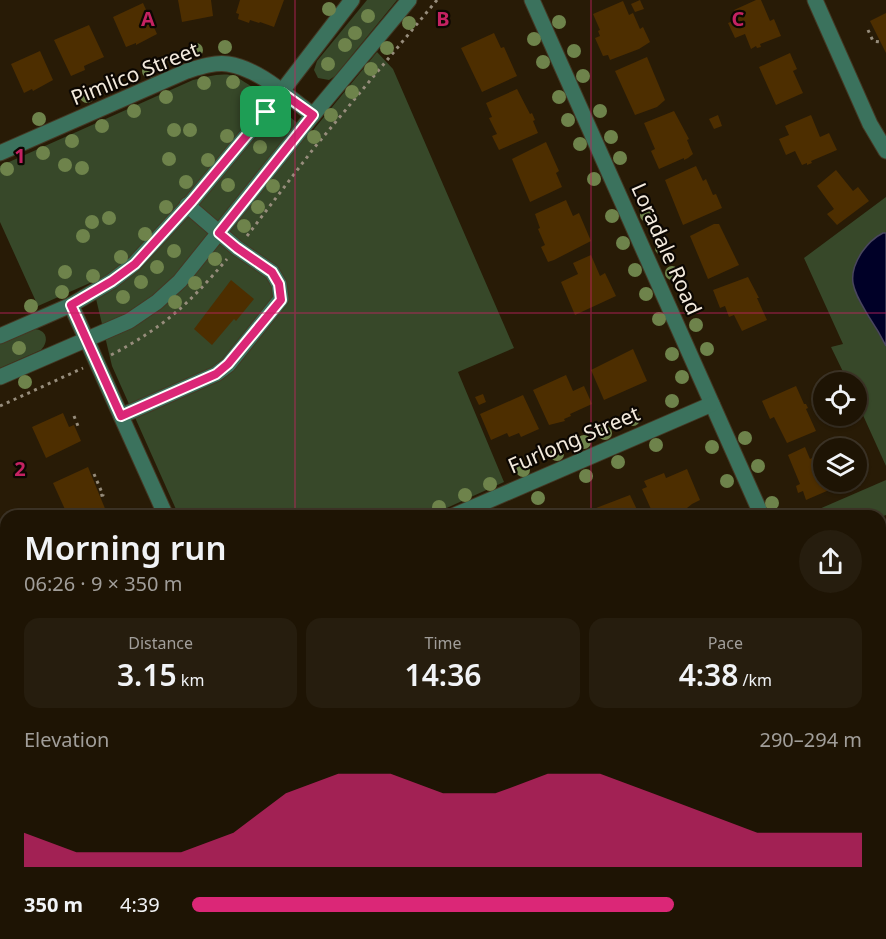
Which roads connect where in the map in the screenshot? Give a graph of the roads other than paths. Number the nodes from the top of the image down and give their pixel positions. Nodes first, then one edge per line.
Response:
1 (352, 0) edge
2 (409, 0) edge
3 (532, 0) edge
4 (815, 0) edge
5 (282, 93) junction
6 (313, 115) junction
7 (886, 151) edge
8 (0, 153) edge
9 (187, 205) junction
10 (219, 233) junction
11 (71, 305) junction
12 (0, 336) edge
13 (86, 339) junction
14 (0, 377) edge
15 (712, 404) junction
16 (121, 416) junction
17 (163, 510) edge
18 (467, 510) edge
19 (759, 510) edge

1 - 5 street
2 - 6 street
3 - 15 street, Loradale Road
4 - 7 street
5 - 6 street, Pimlico Street
5 - 8 street, Pimlico Street
5 - 9 street
6 - 10 street
9 - 10 street
9 - 11 street
10 - 13 street
10 - 16 street
11 - 12 street
11 - 13 street
13 - 14 street
13 - 16 street
15 - 18 street, Furlong Street
15 - 19 street, Loradale Road
16 - 17 street

